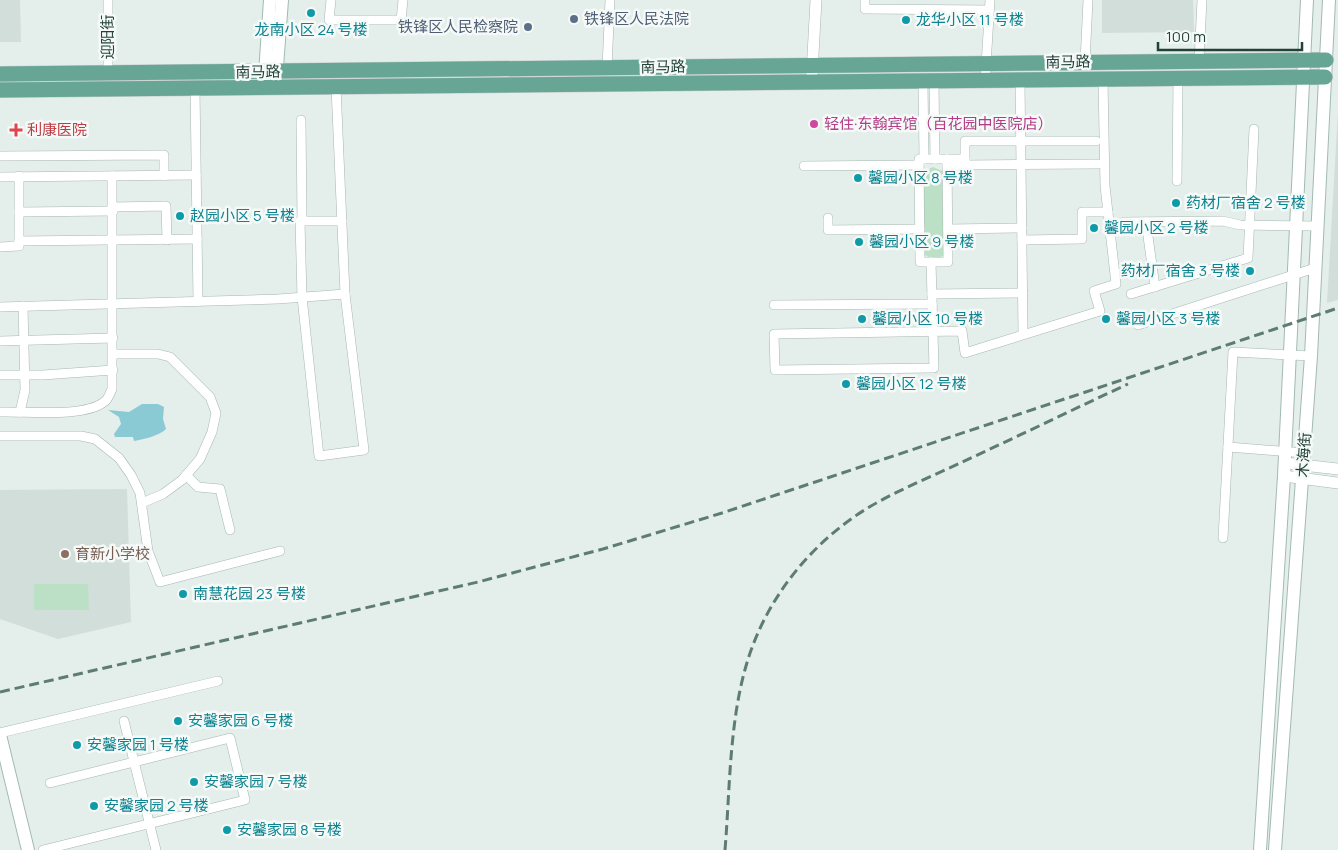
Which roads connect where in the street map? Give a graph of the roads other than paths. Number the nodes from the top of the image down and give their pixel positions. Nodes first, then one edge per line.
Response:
1 (108, 0) edge
2 (270, 0) edge
3 (282, 0) edge
4 (331, 0) edge
5 (403, 0) edge
6 (610, 0) edge
7 (816, 0) edge
8 (865, 0) edge
9 (990, 0) edge
10 (1088, 0) edge
11 (1202, 0) edge
12 (1307, 0) edge
13 (1329, 0) edge
14 (989, 10) junction
15 (1303, 60) junction
16 (1326, 60) junction
17 (1199, 61) junction
18 (1085, 62) junction
19 (986, 63) junction
20 (812, 65) junction
21 (607, 68) junction
22 (270, 72) junction
23 (108, 73) junction
24 (0, 74) edge
25 (1325, 77) junction
26 (1302, 78) junction
27 (1178, 79) junction
28 (1020, 80) junction
29 (1103, 80) junction
30 (928, 81) junction
31 (811, 82) junction
32 (985, 82) junction
33 (336, 87) junction
34 (195, 88) junction
35 (270, 88) junction
36 (0, 90) edge
37 (301, 120) dead end
38 (1254, 129) dead end
39 (1096, 140) dead end
40 (1020, 141) junction
41 (0, 156) edge
42 (935, 159) junction
43 (921, 162) junction
44 (947, 162) junction
45 (965, 162) junction
46 (1021, 164) junction
47 (1098, 164) dead end
48 (804, 166) dead end
49 (196, 175) junction
50 (19, 176) junction
51 (112, 176) junction
52 (164, 176) junction
53 (0, 177) edge
54 (1177, 181) dead end
55 (113, 209) junction
56 (20, 212) junction
57 (1108, 212) junction
58 (828, 218) dead end
59 (302, 221) junction
60 (342, 221) junction
61 (1124, 222) dead end
62 (1146, 222) junction
63 (1249, 225) junction
64 (1316, 226) junction
65 (1295, 227) junction
66 (1022, 228) junction
67 (920, 229) junction
68 (948, 229) junction
69 (197, 239) junction
70 (113, 240) junction
71 (167, 240) junction
72 (1022, 240) junction
73 (20, 241) junction
74 (0, 247) edge
75 (931, 262) junction
76 (1315, 268) junction
77 (1293, 276) junction
78 (1155, 287) junction
79 (1023, 293) junction
80 (346, 294) junction
81 (932, 294) junction
82 (1131, 294) dead end
83 (302, 297) junction
84 (198, 301) junction
85 (114, 304) junction
86 (932, 304) junction
87 (774, 305) dead end
88 (0, 306) edge
89 (23, 306) junction
90 (1138, 325) dead end
91 (933, 332) junction
92 (1024, 334) junction
93 (113, 338) junction
94 (24, 340) junction
95 (0, 341) edge
96 (113, 354) junction
97 (1290, 355) junction
98 (1311, 356) junction
99 (113, 370) junction
100 (0, 375) edge
101 (24, 375) junction
102 (0, 412) edge
103 (20, 412) junction
104 (0, 436) edge
105 (1228, 447) junction
106 (1285, 457) junction
107 (1303, 459) junction
108 (1338, 469) edge
109 (186, 475) junction
110 (1284, 476) junction
111 (1302, 478) junction
112 (1338, 483) edge
113 (142, 503) junction
114 (230, 530) dead end
115 (1223, 538) dead end
116 (280, 551) dead end
117 (218, 681) dead end
118 (124, 721) dead end
119 (0, 734) edge
120 (134, 762) junction
121 (50, 783) dead end
122 (149, 824) junction
123 (28, 850) edge
124 (43, 850) edge
125 (156, 850) edge
126 (1260, 850) edge
127 (1275, 850) edge

1 - 23 street, 迎阳街
2 - 22 main road
3 - 22 main road
4 - 5 street
6 - 21 street
7 - 20 street
8 - 14 street
9 - 14 street
10 - 18 street
11 - 17 street
12 - 15 main road, 木海街
13 - 16 main road, 木海街
14 - 19 street
15 - 16 main road, 南马路
15 - 17 main road, 南马路
15 - 26 main road, 木海街
16 - 25 main road, 木海街
17 - 18 main road, 南马路
18 - 19 main road, 南马路
19 - 20 main road, 南马路
19 - 32 street
20 - 21 main road, 南马路
20 - 31 street
21 - 22 main road, 南马路
22 - 23 main road, 南马路
22 - 35 main road
23 - 24 main road, 南马路
25 - 26 main road, 南马路
25 - 64 main road, 木海街
26 - 27 main road, 南马路
26 - 65 main road, 木海街
27 - 29 main road, 南马路
27 - 54 street
28 - 29 main road, 南马路
28 - 32 main road, 南马路
28 - 40 street
29 - 57 street
30 - 31 main road, 南马路
30 - 32 main road, 南马路
30 - 42 street
30 - 43 street
31 - 33 main road, 南马路
33 - 35 main road, 南马路
33 - 60 street
34 - 35 main road, 南马路
34 - 36 main road, 南马路
34 - 49 street
37 - 59 street
38 - 63 street
39 - 40 street
40 - 45 street
40 - 46 street
41 - 52 street
42 - 43 street
42 - 44 street
43 - 48 street
43 - 67 street
44 - 45 street
44 - 68 street
45 - 46 street
46 - 47 street
46 - 66 street
49 - 52 street
49 - 69 street
50 - 51 street
50 - 53 street
50 - 56 street
51 - 52 street
51 - 55 street
55 - 56 street
55 - 70 street
55 - 71 street
56 - 73 street
57 - 72 street
57 - 92 street
58 - 67 street
59 - 60 street
59 - 83 street
60 - 80 street
61 - 62 street
62 - 63 street
62 - 78 street
63 - 65 street
63 - 78 street
64 - 65 street
64 - 76 main road, 木海街
65 - 77 main road, 木海街
66 - 68 street
66 - 72 street
67 - 75 street
68 - 75 street
69 - 71 street
69 - 84 street
70 - 71 street
70 - 73 street
70 - 85 street
72 - 79 street
73 - 74 street
75 - 81 street
76 - 77 street
76 - 98 main road, 木海街
77 - 90 street
77 - 97 main road, 木海街
78 - 82 street
79 - 81 street
79 - 92 street
80 - 83 street
80 - 83 street
81 - 86 street
83 - 84 street
84 - 85 street
85 - 89 street
85 - 93 street
86 - 87 street
86 - 91 street
88 - 89 street
89 - 94 street
91 - 91 street
91 - 92 street
93 - 94 street
93 - 96 street
94 - 95 street
94 - 101 street
96 - 99 street
96 - 109 street
97 - 98 street
97 - 105 street
97 - 106 main road, 木海街
98 - 107 main road, 木海街
99 - 101 street
99 - 103 street
100 - 101 street
101 - 103 street
102 - 103 street
104 - 113 street
105 - 106 street
105 - 115 street
106 - 107 street
106 - 110 main road, 木海街
107 - 108 street
107 - 111 main road, 木海街
109 - 113 street
109 - 114 street
110 - 111 street
110 - 126 main road, 木海街
111 - 112 street
111 - 127 main road, 木海街
113 - 116 street
117 - 119 street
118 - 120 street
119 - 123 main road
120 - 121 street
120 - 122 street
120 - 122 street
122 - 124 street
122 - 125 street

